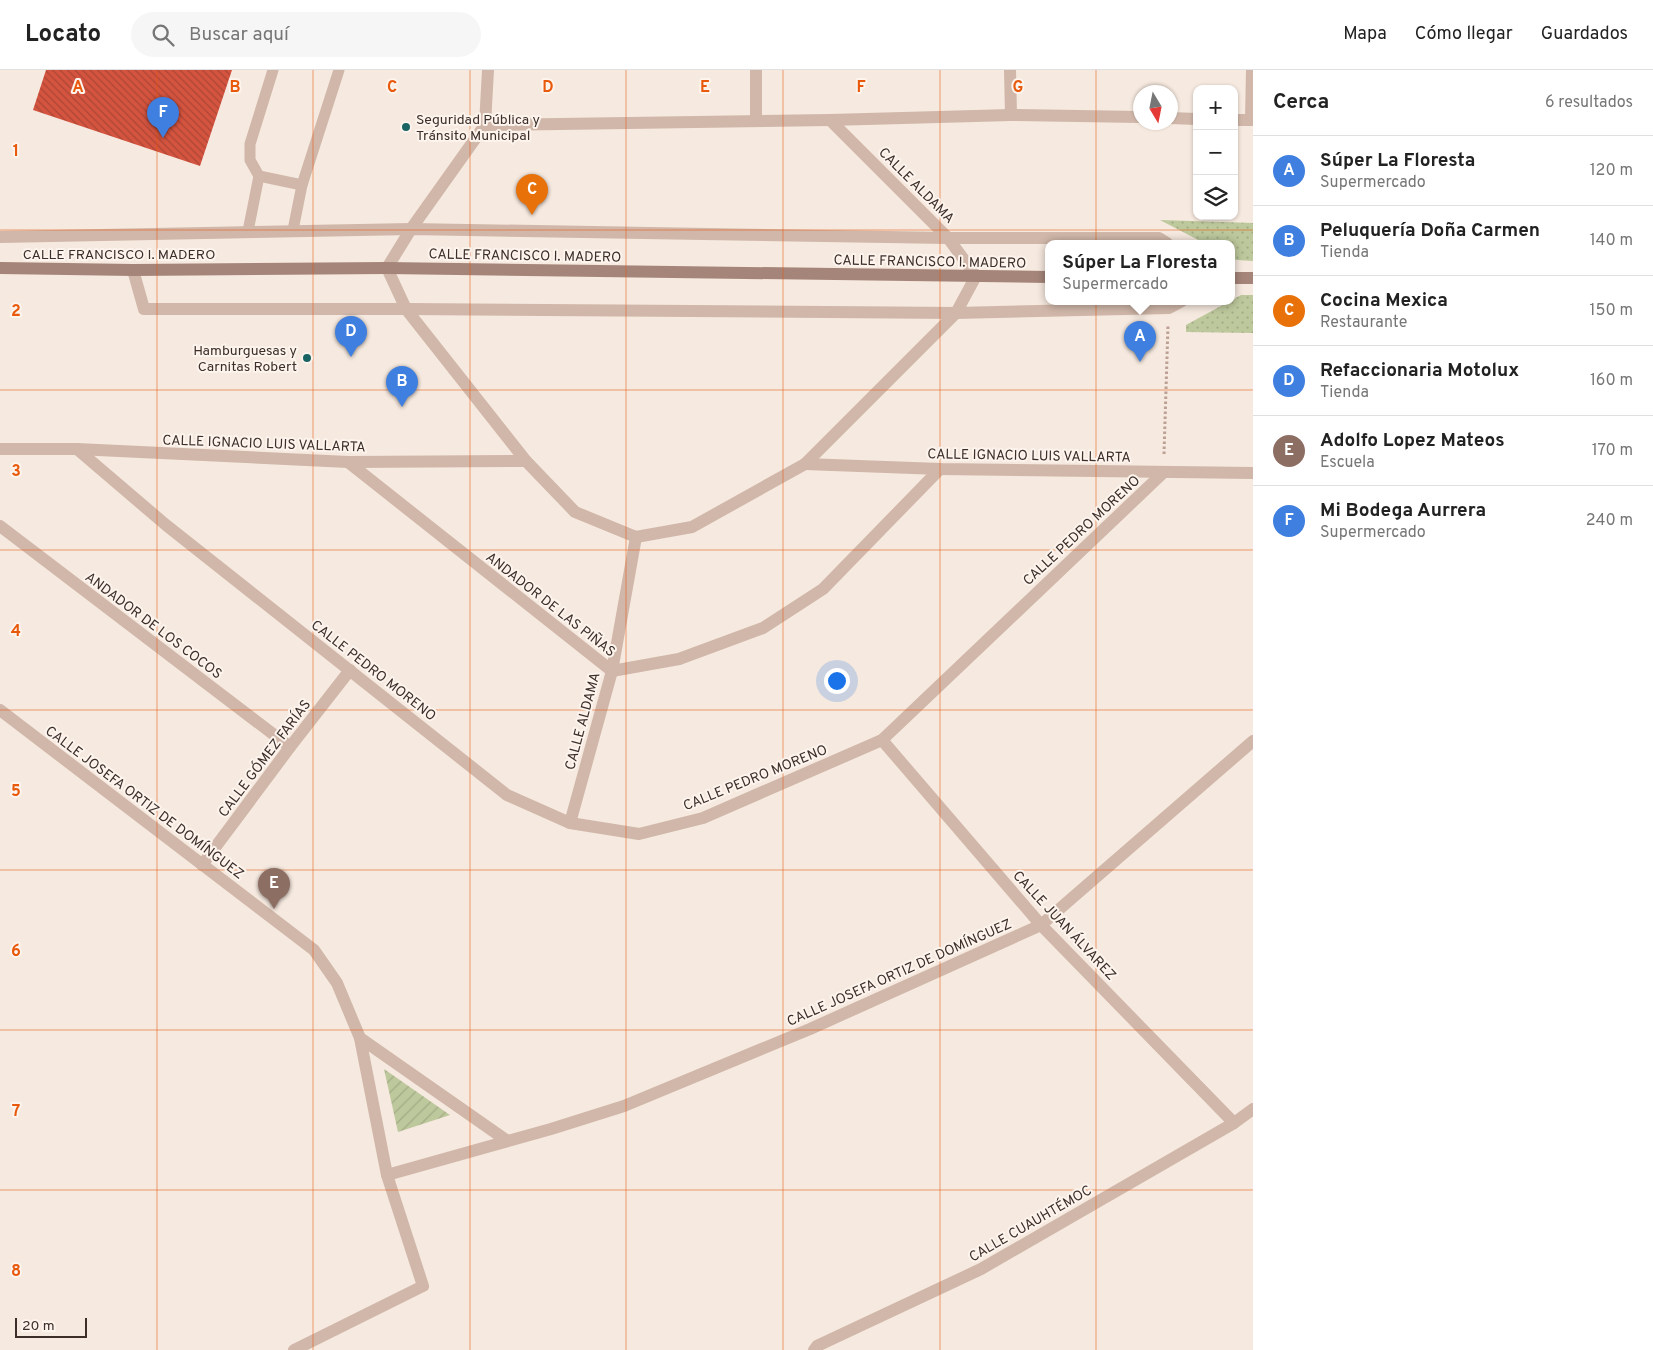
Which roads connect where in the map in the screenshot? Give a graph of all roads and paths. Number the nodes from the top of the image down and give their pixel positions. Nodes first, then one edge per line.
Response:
1 (272, 70) edge
2 (339, 70) edge
3 (488, 70) edge
4 (756, 70) edge
5 (1010, 70) edge
6 (1252, 70) edge
7 (1011, 115) junction
8 (1133, 118) edge
9 (1178, 118) edge
10 (1193, 119) edge
11 (830, 120) junction
12 (1238, 120) edge
13 (1252, 120) edge
14 (756, 121) junction
15 (486, 126) junction
16 (259, 176) junction
17 (302, 185) junction
18 (410, 229) junction
19 (293, 230) junction
20 (248, 232) junction
21 (0, 237) edge
22 (948, 238) junction
23 (1162, 240) edge
24 (0, 268) edge
25 (387, 268) junction
26 (133, 270) junction
27 (976, 276) junction
28 (1045, 277) edge
29 (1235, 278) edge
30 (1253, 278) edge
31 (1174, 305) edge
32 (1168, 308) junction
33 (406, 309) junction
34 (956, 313) junction
35 (0, 449) edge
36 (77, 449) junction
37 (526, 461) junction
38 (348, 462) junction
39 (805, 464) junction
40 (940, 469) junction
41 (1164, 472) junction
42 (1253, 474) edge
43 (0, 526) edge
44 (636, 537) junction
45 (350, 670) junction
46 (612, 671) junction
47 (0, 710) edge
48 (882, 740) junction
49 (1253, 741) edge
50 (290, 747) junction
51 (570, 823) junction
52 (202, 865) junction
53 (1041, 924) junction
54 (360, 1038) junction
55 (1253, 1108) edge
56 (1234, 1123) junction
57 (506, 1140) junction
58 (387, 1175) junction
59 (294, 1350) edge
60 (814, 1350) edge

1 - 16 lane
2 - 17 lane
3 - 15 street
4 - 14 street
5 - 7 street
6 - 13 street
7 - 8 street
7 - 11 street
9 - 10 street
11 - 14 street
11 - 22 street, CALLE ALDAMA
12 - 13 street
14 - 15 street
15 - 18 street
16 - 17 lane
16 - 20 lane
17 - 19 lane
18 - 19 street
18 - 22 street
18 - 25 street
19 - 20 street
20 - 21 street
22 - 23 street
22 - 27 street, CALLE ALDAMA
24 - 26 street, CALLE FRANCISCO I. MADERO
25 - 26 street, CALLE FRANCISCO I. MADERO
25 - 27 street, CALLE FRANCISCO I. MADERO
25 - 33 street
26 - 33 street
27 - 28 street, CALLE FRANCISCO I. MADERO
27 - 34 street
29 - 30 street
31 - 32 street
32 - 34 street
32 - 41 path
33 - 34 street
33 - 37 street
34 - 39 street
35 - 36 street, CALLE IGNACIO LUIS VALLARTA
36 - 38 street, CALLE IGNACIO LUIS VALLARTA
36 - 45 street, CALLE PEDRO MORENO
37 - 38 street, CALLE IGNACIO LUIS VALLARTA
37 - 44 street
38 - 46 street, ANDADOR DE LAS PIÑAS
39 - 40 street, CALLE IGNACIO LUIS VALLARTA
39 - 44 street
40 - 41 street, CALLE IGNACIO LUIS VALLARTA
40 - 46 street, ANDADOR DE LAS PIÑAS
41 - 42 street, CALLE IGNACIO LUIS VALLARTA
41 - 48 street, CALLE PEDRO MORENO
43 - 50 street, ANDADOR DE LOS COCOS
44 - 46 street, CALLE ALDAMA
45 - 50 street, CALLE GÓMEZ FARÍAS
45 - 51 street, CALLE PEDRO MORENO
46 - 51 street, CALLE ALDAMA
47 - 52 street, CALLE JOSEFA ORTIZ DE DOMÍNGUEZ
48 - 51 street, CALLE PEDRO MORENO
48 - 53 street, CALLE JUAN ÁLVAREZ
49 - 53 street, CALLE JOSEFA ORTIZ DE DOMÍNGUEZ
50 - 52 street, CALLE GÓMEZ FARÍAS
52 - 54 street, CALLE JOSEFA ORTIZ DE DOMÍNGUEZ
53 - 56 street, CALLE JUAN ÁLVAREZ
53 - 57 street, CALLE JOSEFA ORTIZ DE DOMÍNGUEZ
54 - 57 street
54 - 58 street, CALLE JOSEFA ORTIZ DE DOMÍNGUEZ
55 - 56 street, CALLE CUAUHTÉMOC
56 - 60 street, CALLE CUAUHTÉMOC
57 - 58 street, CALLE JOSEFA ORTIZ DE DOMÍNGUEZ
58 - 59 street, CALLE JOSEFA ORTIZ DE DOMÍNGUEZ

